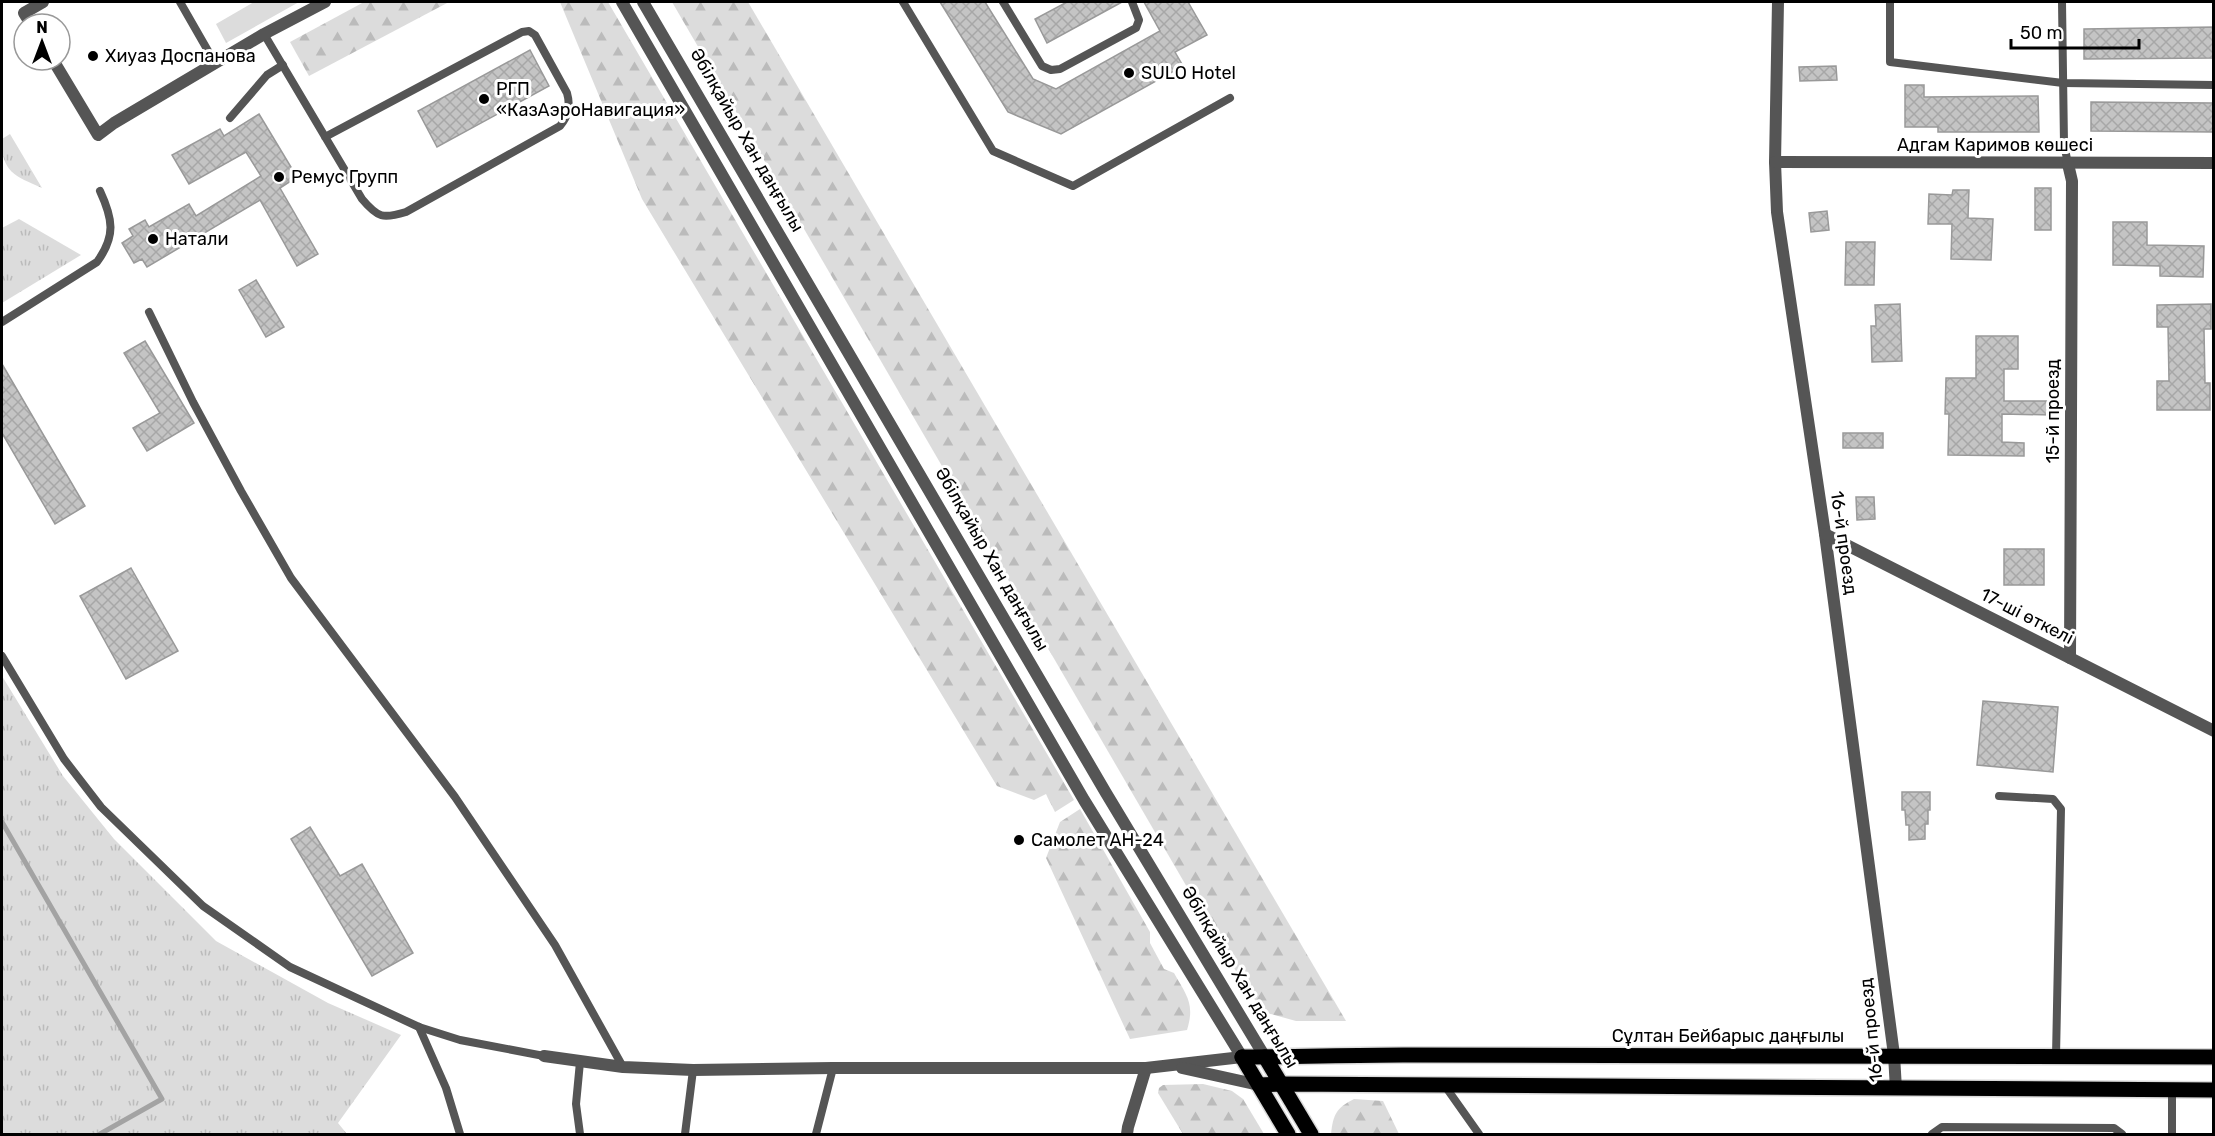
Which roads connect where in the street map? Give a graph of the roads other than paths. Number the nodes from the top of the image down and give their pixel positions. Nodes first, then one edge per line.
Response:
1 (180, 2) edge
2 (325, 2) edge
3 (622, 2) edge
4 (644, 2) edge
5 (903, 2) edge
6 (1003, 2) edge
7 (1132, 2) edge
8 (1778, 2) edge
9 (1890, 2) edge
10 (2062, 2) edge
11 (264, 34) junction
12 (215, 63) junction
13 (283, 65) junction
14 (60, 72) edge
15 (2063, 83) junction
16 (2214, 85) edge
17 (1230, 98) dead end
18 (230, 118) dead end
19 (325, 137) junction
20 (1775, 162) junction
21 (2214, 163) edge
22 (2068, 164) junction
23 (100, 192) dead end
24 (149, 312) dead end
25 (2, 322) edge
26 (1825, 534) junction
27 (2, 656) edge
28 (2070, 658) junction
29 (2214, 731) edge
30 (1999, 796) dead end
31 (419, 1027) junction
32 (1894, 1054) junction
33 (544, 1056) joint
34 (2056, 1056) junction
35 (1242, 1057) junction
36 (1265, 1057) junction
37 (2214, 1057) edge
38 (580, 1062) junction
39 (1172, 1066) junction
40 (623, 1067) junction
41 (833, 1068) junction
42 (1146, 1068) junction
43 (693, 1071) junction
44 (1281, 1084) junction
45 (1259, 1085) junction
46 (1445, 1085) junction
47 (1896, 1089) junction
48 (2172, 1090) junction
49 (2214, 1090) edge
50 (460, 1134) edge
51 (580, 1134) edge
52 (685, 1134) edge
53 (816, 1134) edge
54 (1127, 1134) edge
55 (1288, 1134) edge
56 (1311, 1134) edge
57 (1479, 1134) edge
58 (1932, 1134) edge
59 (2122, 1134) edge
60 (2172, 1134) edge

1 - 12 lane
2 - 11 street
3 - 35 street
4 - 36 street, Әбілқайыр Хан даңғылы
5 - 17 lane
6 - 7 lane
8 - 20 street, 16-й проезд
9 - 15 lane
10 - 15 lane
11 - 12 street
11 - 13 lane
12 - 14 street
13 - 18 lane
13 - 19 lane
15 - 16 lane
15 - 22 lane
19 - 19 lane
20 - 22 street, Адгам Каримов көшесі
20 - 26 street, 16-й проезд
21 - 22 street, Адгам Каримов көшесі
22 - 28 street, 15-й проезд
23 - 25 lane
24 - 40 lane
26 - 28 street, 17-ші өткелі
26 - 32 street, 16-й проезд
27 - 31 lane
28 - 29 street, 17-ші өткелі
30 - 34 lane
31 - 33 lane
31 - 50 lane
32 - 34 main road, Сұлтан Бейбарыс даңғылы
32 - 36 main road, Сұлтан Бейбарыс даңғылы
32 - 47 street, 16-й проезд
33 - 38 street
34 - 37 main road, Сұлтан Бейбарыс даңғылы
35 - 36 main road, Сұлтан Бейбарыс даңғылы
35 - 39 street
35 - 45 main road
36 - 44 main road, Әбілқайыр Хан даңғылы
38 - 40 street
38 - 51 lane
39 - 42 street
39 - 45 street
40 - 43 street
41 - 42 street
41 - 43 street
41 - 53 lane
42 - 54 street
43 - 52 lane
44 - 45 main road
44 - 46 main road
44 - 56 main road, Әбілқайыр Хан даңғылы
45 - 55 main road
46 - 47 main road
46 - 57 lane
47 - 48 main road
48 - 49 main road
48 - 60 lane
58 - 59 lane

